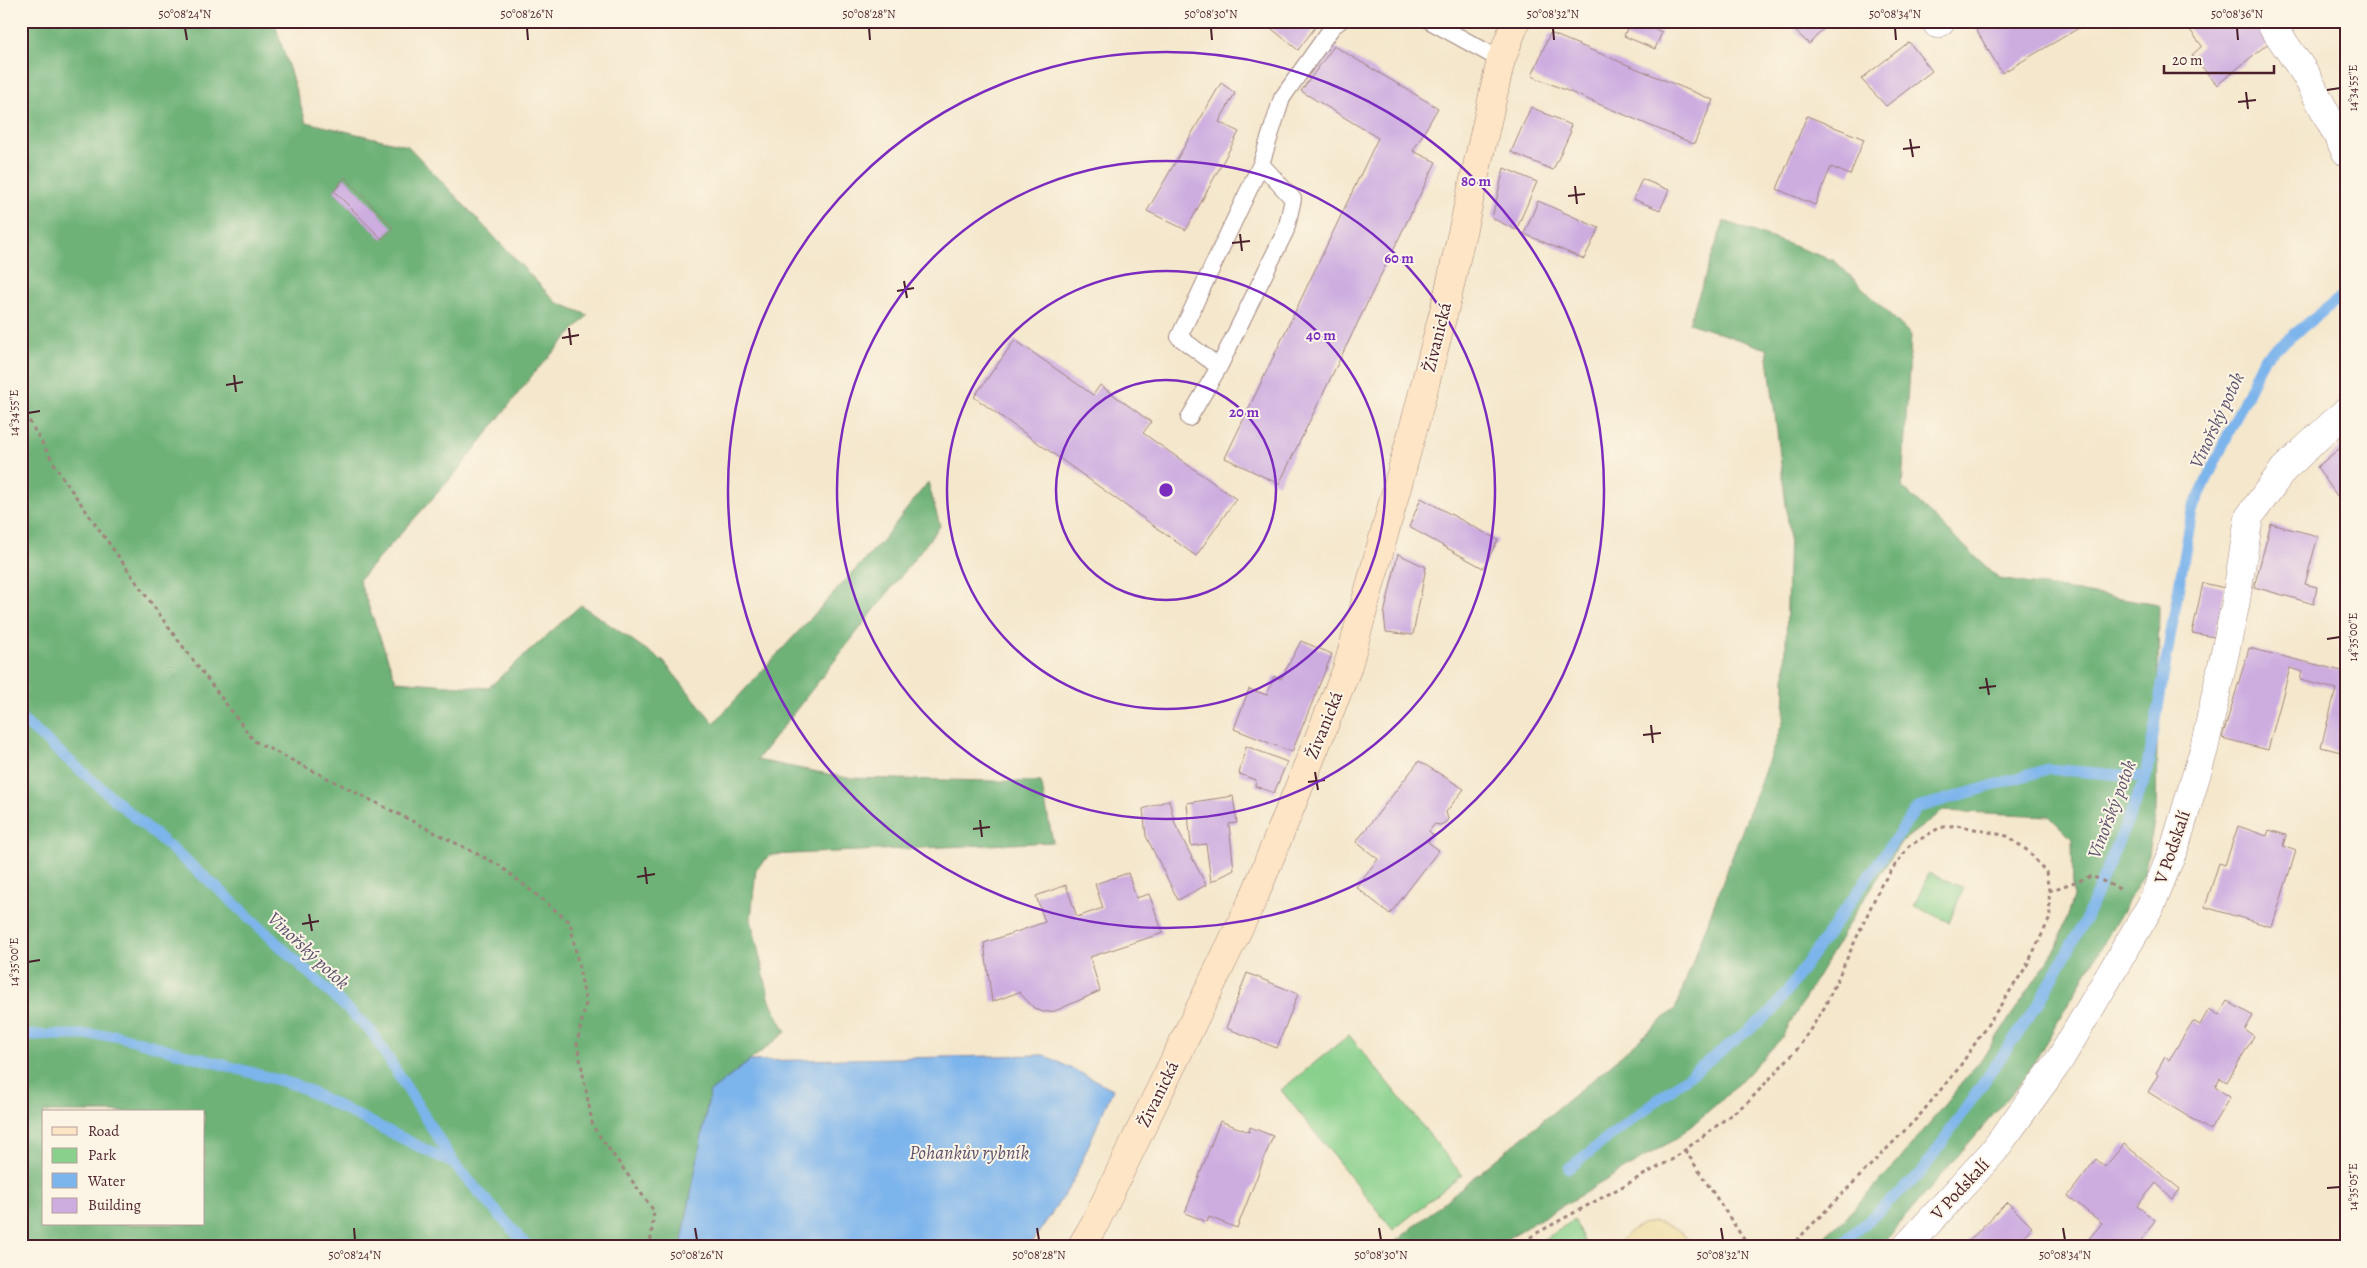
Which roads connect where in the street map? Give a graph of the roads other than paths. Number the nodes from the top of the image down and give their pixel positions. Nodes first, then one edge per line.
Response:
1 (1340, 21) edge
2 (1430, 21) edge
3 (1516, 21) edge
4 (2269, 21) edge
5 (1501, 60) junction
6 (2346, 152) edge
7 (1262, 164) junction
8 (1219, 367) junction
9 (2346, 411) edge
10 (1189, 418) dead end
11 (1081, 1247) edge
12 (1906, 1247) edge

1 - 7 lane
2 - 5 lane
3 - 5 street, Živanická
4 - 6 street
5 - 11 street, Živanická
7 - 8 lane
7 - 8 lane
8 - 10 lane
9 - 12 street, V Podskalí

